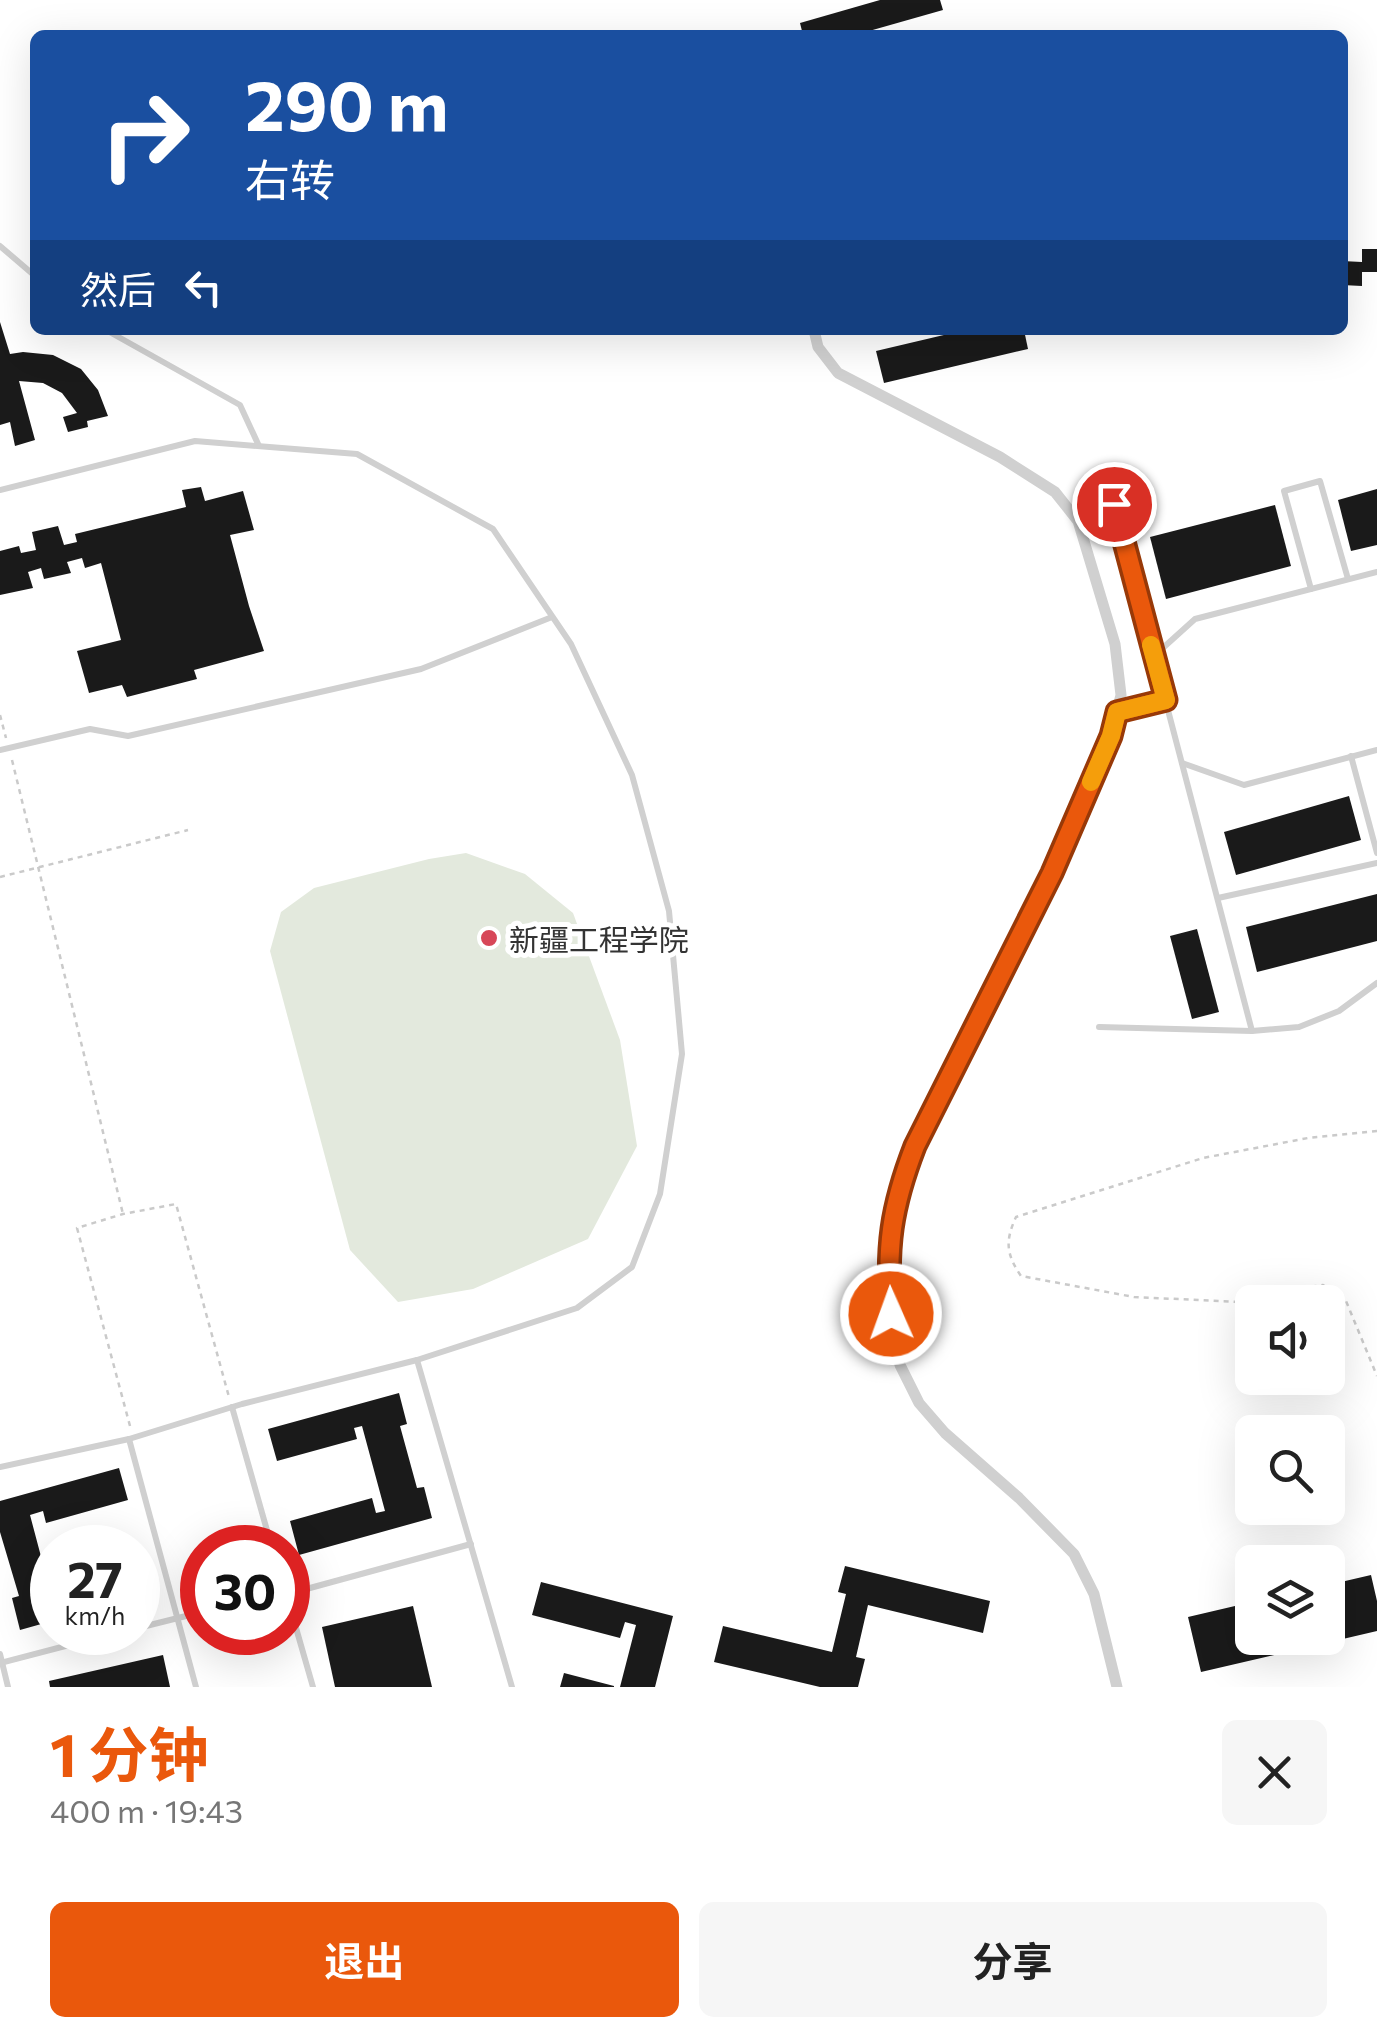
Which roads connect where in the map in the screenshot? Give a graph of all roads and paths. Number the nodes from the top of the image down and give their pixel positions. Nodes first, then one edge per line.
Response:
1 (0, 246) edge
2 (30, 272) edge
3 (115, 335) edge
4 (815, 335) edge
5 (259, 446) junction
6 (0, 490) edge
7 (1114, 504) dead end
8 (1377, 572) edge
9 (1348, 580) junction
10 (1311, 589) junction
11 (552, 617) junction
12 (1154, 656) junction
13 (1166, 700) junction
14 (1117, 712) junction
15 (0, 715) edge
16 (4, 749) edge
17 (1377, 750) edge
18 (1351, 756) junction
19 (1182, 763) junction
20 (188, 830) dead end
21 (1377, 854) edge
22 (1377, 863) edge
23 (0, 877) edge
24 (1218, 898) junction
25 (1377, 982) edge
26 (1099, 1027) dead end
27 (1252, 1031) junction
28 (1377, 1131) edge
29 (123, 1214) junction
30 (417, 1360) junction
31 (1377, 1376) edge
32 (232, 1407) joint
33 (131, 1438) junction
34 (0, 1468) edge
35 (265, 1525) edge
36 (471, 1544) junction
37 (310, 1591) edge
38 (178, 1618) junction
39 (160, 1622) edge
40 (30, 1653) edge
41 (303, 1655) edge
42 (1, 1660) edge
43 (8, 1687) edge
44 (196, 1687) edge
45 (312, 1687) edge
46 (512, 1687) edge
47 (1117, 1687) edge

1 - 2 lane
3 - 5 lane
4 - 14 street
5 - 6 lane
5 - 11 lane
7 - 12 lane
8 - 9 lane
9 - 10 lane
9 - 10 lane
10 - 12 lane
11 - 16 lane
11 - 30 lane
12 - 13 lane
13 - 14 lane
13 - 19 lane
14 - 47 street
15 - 16 path
16 - 29 path
17 - 18 lane
18 - 19 lane
18 - 21 lane
19 - 24 lane
20 - 23 path
22 - 24 lane
24 - 27 lane
25 - 27 lane
26 - 27 lane
28 - 31 path
29 - 32 path
29 - 33 path
30 - 33 lane
30 - 36 lane
32 - 35 lane
33 - 34 lane
33 - 38 lane
36 - 37 lane
36 - 46 lane
38 - 39 lane
38 - 44 lane
40 - 42 lane
41 - 45 lane
42 - 43 lane

